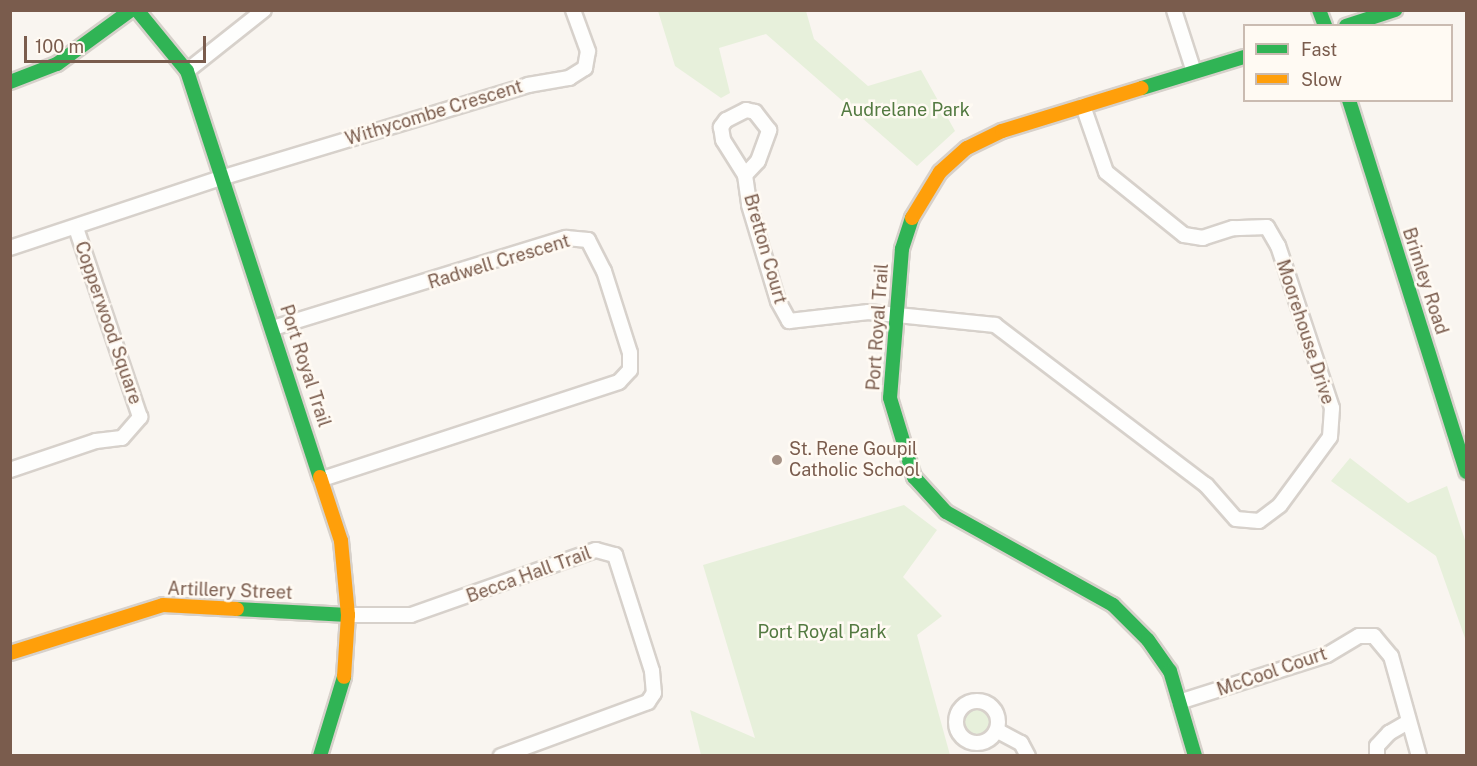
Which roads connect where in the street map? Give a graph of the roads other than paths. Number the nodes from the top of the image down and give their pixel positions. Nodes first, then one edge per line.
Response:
1 (131, 10) edge
2 (137, 10) edge
3 (264, 10) edge
4 (573, 10) edge
5 (1174, 10) edge
6 (1395, 10) edge
7 (1352, 24) edge
8 (1243, 58) edge
9 (187, 71) junction
10 (1194, 72) junction
11 (10, 82) edge
12 (1350, 102) edge
13 (1083, 106) junction
14 (745, 175) junction
15 (224, 177) junction
16 (76, 228) junction
17 (10, 248) edge
18 (895, 315) junction
19 (273, 328) junction
20 (10, 470) edge
21 (1467, 472) edge
22 (324, 479) junction
23 (348, 615) junction
24 (10, 653) edge
25 (1179, 702) junction
26 (1406, 723) junction
27 (998, 731) dead end
28 (320, 756) edge
29 (501, 756) edge
30 (1028, 756) edge
31 (1195, 756) edge
32 (1377, 756) edge
33 (1419, 756) edge

1 - 11 street
2 - 9 street, Port Royal Trail
3 - 9 street
4 - 15 street, Withycombe Crescent
5 - 10 street
6 - 7 street
8 - 10 street, Port Royal Trail
9 - 15 street, Port Royal Trail
10 - 13 street, Port Royal Trail
12 - 21 street, Brimley Road
13 - 18 street, Port Royal Trail
13 - 18 street, Moorehouse Drive
14 - 14 street, Bretton Court
14 - 18 street, Bretton Court
15 - 16 street, Copperwood Square
15 - 19 street, Port Royal Trail
16 - 17 street, Copperwood Square
16 - 20 street, Copperwood Square
18 - 25 street, Port Royal Trail
19 - 22 street, Port Royal Trail
19 - 22 street, Radwell Crescent
22 - 23 street, Port Royal Trail
23 - 24 street, Artillery Street
23 - 28 street, Port Royal Trail
23 - 29 street, Becca Hall Trail
25 - 26 street, McCool Court
25 - 31 street, Port Royal Trail
26 - 32 street
26 - 33 street, McCool Court
27 - 30 street

